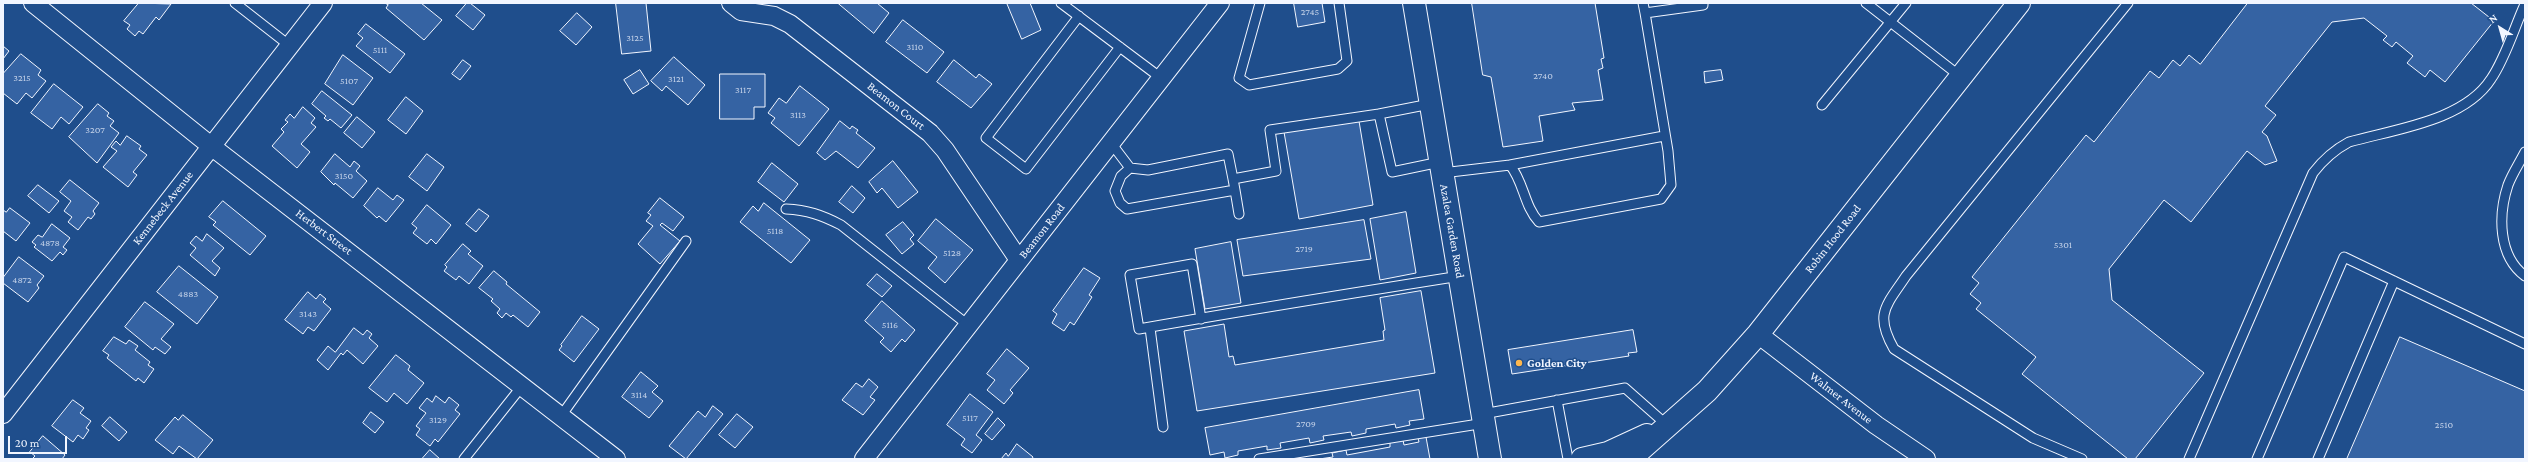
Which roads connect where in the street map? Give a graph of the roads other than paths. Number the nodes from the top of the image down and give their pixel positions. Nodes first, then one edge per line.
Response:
1 (33, 3) edge
2 (235, 3) edge
3 (323, 3) edge
4 (731, 3) edge
5 (1061, 3) edge
6 (1220, 3) edge
7 (1260, 3) edge
8 (1339, 3) edge
9 (1414, 3) edge
10 (1643, 3) edge
11 (1703, 3) edge
12 (1866, 3) edge
13 (1906, 3) edge
14 (2020, 3) edge
15 (2128, 3) edge
16 (2525, 4) edge
17 (1645, 13) junction
18 (1079, 16) junction
19 (1891, 22) junction
20 (290, 46) junction
21 (1120, 47) junction
22 (1961, 77) junction
23 (1161, 78) junction
24 (1430, 104) junction
25 (1822, 105) dead end
26 (1379, 114) junction
27 (1664, 136) junction
28 (1110, 143) junction
29 (211, 146) junction
30 (2525, 152) edge
31 (1510, 165) junction
32 (1441, 167) junction
33 (1130, 168) junction
34 (1233, 179) junction
35 (1234, 190) junction
36 (786, 209) dead end
37 (1239, 214) dead end
38 (686, 241) dead end
39 (1019, 260) junction
40 (1460, 276) junction
41 (2525, 276) edge
42 (2394, 281) junction
43 (1200, 319) junction
44 (968, 325) junction
45 (1150, 328) junction
46 (1758, 334) junction
47 (2525, 344) edge
48 (522, 386) junction
49 (1556, 400) junction
50 (3, 414) edge
51 (561, 416) junction
52 (1484, 418) junction
53 (1668, 426) junction
54 (1163, 427) dead end
55 (464, 459) edge
56 (616, 459) edge
57 (864, 459) edge
58 (1259, 459) edge
59 (1490, 459) edge
60 (1568, 459) edge
61 (1582, 459) edge
62 (1630, 459) edge
63 (1926, 459) edge
64 (2082, 459) edge
65 (2189, 459) edge
66 (2257, 459) edge
67 (2318, 459) edge

1 - 29 street, Herbert Street
2 - 20 lane
3 - 20 street, Kennebeck Avenue
4 - 39 street, Beamon Court
5 - 18 lane
6 - 23 street, Beamon Road
7 - 8 lane
9 - 24 street, Azalea Garden Road
10 - 17 lane
11 - 17 lane
12 - 19 lane
13 - 19 lane
14 - 22 street, Robin Hood Road
15 - 64 lane
16 - 65 lane
17 - 27 lane
18 - 21 lane
18 - 21 lane
19 - 22 lane
19 - 25 lane
20 - 29 street, Kennebeck Avenue
21 - 23 lane
22 - 46 street, Robin Hood Road
23 - 28 street, Beamon Road
24 - 26 lane
24 - 32 street, Azalea Garden Road
26 - 32 lane
26 - 34 lane
27 - 31 lane
27 - 31 lane
28 - 33 lane
28 - 39 street, Beamon Road
29 - 48 street, Herbert Street
29 - 50 street, Kennebeck Avenue
30 - 41 lane
31 - 32 lane
32 - 40 street, Azalea Garden Road
33 - 34 lane
33 - 35 lane
34 - 35 lane
35 - 37 lane
36 - 44 lane
38 - 51 lane
39 - 44 street, Beamon Road
40 - 43 lane
40 - 52 street, Azalea Garden Road
42 - 47 lane
42 - 66 lane
42 - 67 lane
43 - 45 lane
43 - 45 lane
44 - 57 street, Beamon Road
45 - 54 lane
46 - 53 street, Robin Hood Road
46 - 63 street, Walmer Avenue
48 - 51 street, Herbert Street
48 - 55 lane
49 - 52 lane
49 - 53 lane
49 - 60 lane
51 - 56 street, Herbert Street
52 - 58 lane
52 - 59 street, Azalea Garden Road
53 - 61 street
53 - 62 street, Robin Hood Road

